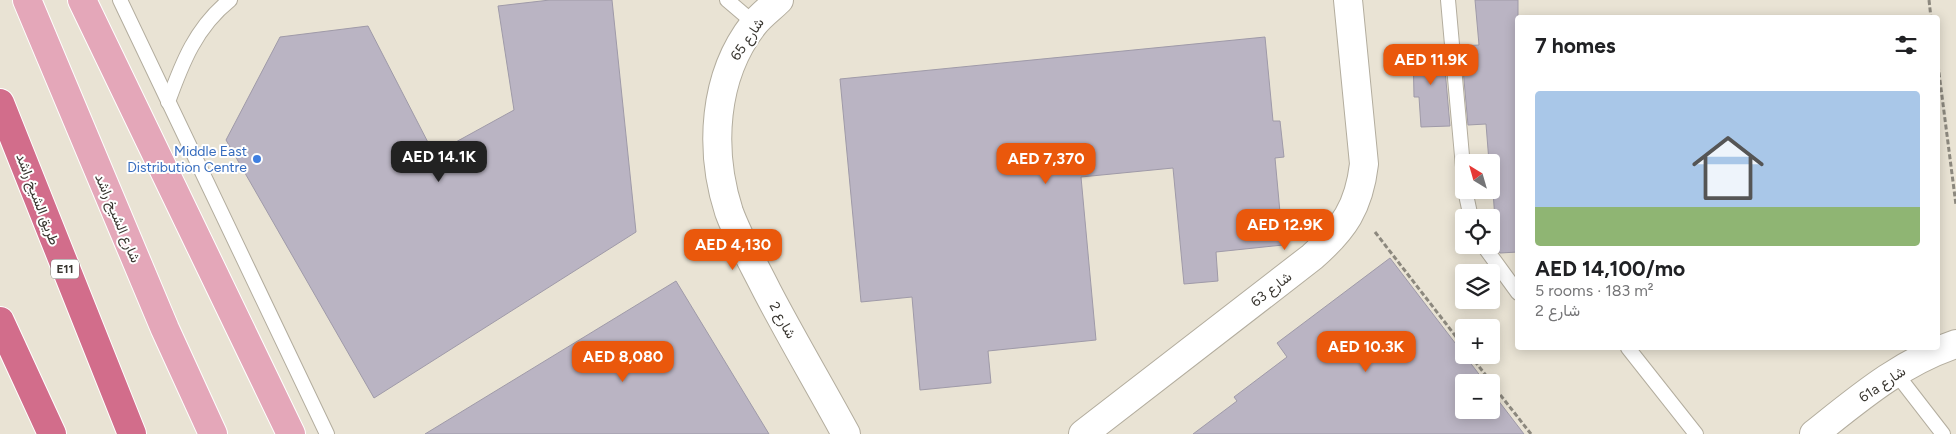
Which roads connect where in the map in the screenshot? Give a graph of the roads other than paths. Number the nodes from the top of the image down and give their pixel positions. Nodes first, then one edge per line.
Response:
1 (27, 0) edge
2 (82, 0) edge
3 (120, 0) edge
4 (230, 0) edge
5 (727, 0) edge
6 (779, 0) edge
7 (1348, 0) edge
8 (1448, 0) edge
9 (754, 23) junction
10 (723, 83) joint
11 (168, 102) junction
12 (0, 103) edge
13 (1462, 154) edge
14 (1490, 254) edge
15 (1515, 289) edge
16 (0, 321) edge
17 (1956, 344) edge
18 (1940, 349) edge
19 (1630, 350) edge
20 (1937, 350) edge
21 (1895, 372) junction
22 (52, 434) edge
23 (132, 434) edge
24 (213, 434) edge
25 (291, 434) edge
26 (327, 434) edge
27 (846, 434) edge
28 (1083, 434) edge
29 (1696, 434) edge
30 (1814, 434) edge
31 (1943, 434) edge

1 - 24 main road, شارع الشيخ راشد
2 - 25 main road
3 - 11 lane
4 - 11 lane
5 - 9 lane
6 - 9 street, شارع 65
7 - 28 street, شارع 63
8 - 13 lane
9 - 10 street, شارع 65
10 - 27 street, شارع 2
11 - 26 lane
12 - 23 highway, طريق الشيخ راشد / E11
14 - 15 lane
16 - 22 highway
17 - 18 street, 61a شارع
19 - 29 lane
20 - 21 street, 61a شارع
21 - 30 street, 61a شارع
21 - 31 lane

